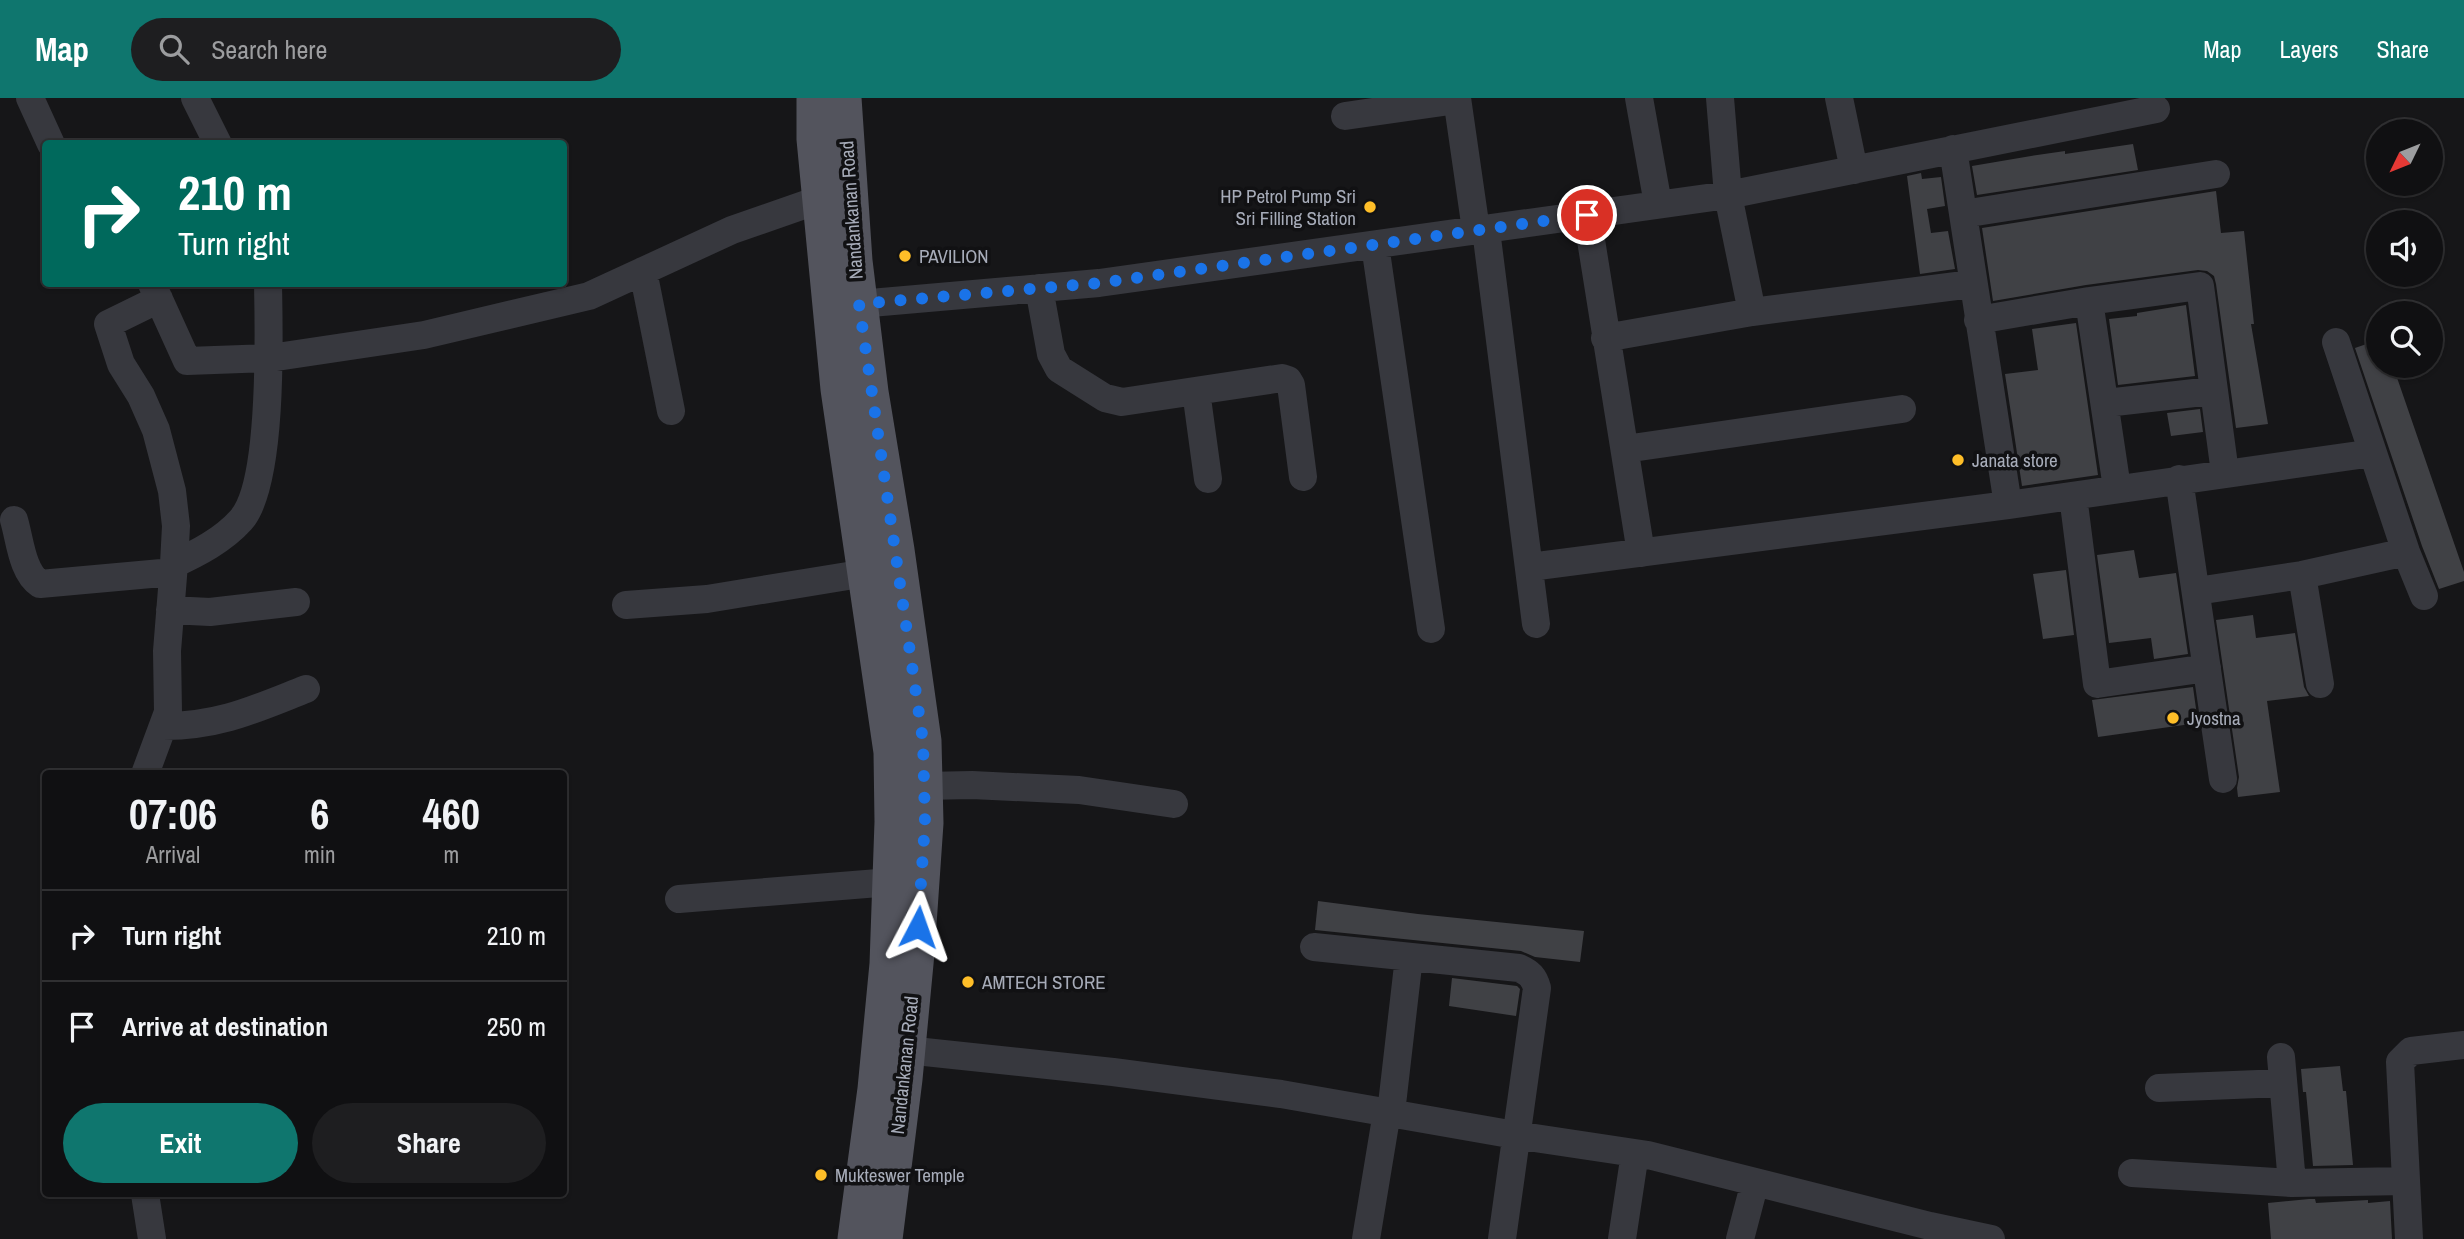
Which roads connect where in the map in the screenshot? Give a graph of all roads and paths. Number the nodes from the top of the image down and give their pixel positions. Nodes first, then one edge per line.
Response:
1 (30, 98) edge
2 (195, 98) edge
3 (815, 98) edge
4 (843, 98) edge
5 (1639, 98) edge
6 (1720, 98) edge
7 (1839, 98) edge
8 (1457, 99) edge
9 (2156, 109) dead end
10 (1345, 116) dead end
11 (49, 140) edge
12 (216, 140) edge
13 (1953, 149) junction
14 (1854, 170) junction
15 (2216, 174) dead end
16 (1728, 195) junction
17 (821, 199) junction
18 (1657, 204) junction
19 (1963, 214) junction
20 (1587, 215) junction
21 (1481, 230) junction
22 (1375, 245) junction
23 (643, 271) junction
24 (1972, 285) junction
25 (268, 287) edge
26 (1039, 288) junction
27 (156, 291) edge
28 (2088, 301) junction
29 (859, 304) junction
30 (1752, 312) junction
31 (1979, 320) junction
32 (1605, 338) junction
33 (2336, 342) dead end
34 (270, 358) junction
35 (853, 374) junction
36 (1196, 391) junction
37 (2213, 391) junction
38 (2106, 403) junction
39 (1902, 409) dead end
40 (671, 411) dead end
41 (1625, 449) junction
42 (2373, 453) junction
43 (2225, 473) junction
44 (1303, 477) dead end
45 (1208, 479) dead end
46 (2179, 479) junction
47 (2117, 488) junction
48 (2073, 496) junction
49 (2008, 505) junction
50 (14, 520) dead end
51 (2406, 552) junction
52 (1641, 553) junction
53 (1530, 567) junction
54 (173, 568) junction
55 (866, 573) junction
56 (2302, 575) junction
57 (2196, 591) junction
58 (2424, 596) dead end
59 (296, 603) dead end
60 (626, 605) dead end
61 (170, 610) junction
62 (1536, 624) dead end
63 (1432, 629) dead end
64 (2207, 668) junction
65 (2320, 684) dead end
66 (306, 688) dead end
67 (164, 726) junction
68 (147, 770) edge
69 (2224, 779) dead end
70 (924, 786) junction
71 (1174, 804) dead end
72 (891, 882) junction
73 (679, 899) dead end
74 (1314, 947) dead end
75 (1409, 957) junction
76 (2464, 1045) edge
77 (906, 1050) junction
78 (2159, 1088) dead end
79 (1389, 1112) junction
80 (1515, 1135) junction
81 (1635, 1153) junction
82 (2132, 1173) dead end
83 (2406, 1181) junction
84 (1755, 1182) junction
85 (2292, 1183) junction
86 (145, 1197) edge
87 (152, 1239) edge
88 (856, 1239) edge
89 (884, 1239) edge
90 (1366, 1239) edge
91 (1502, 1239) edge
92 (1622, 1239) edge
93 (1740, 1239) edge
94 (1991, 1239) edge
95 (2409, 1239) edge

1 - 11 street
2 - 12 street
3 - 17 main road, Nandankanan Road
4 - 29 main road, Nandankanan Road
5 - 18 street
6 - 16 street
7 - 14 street
8 - 10 street
8 - 21 street
9 - 13 street
13 - 14 street
13 - 19 street
14 - 16 street
15 - 19 street
16 - 18 street
16 - 30 street
17 - 23 street
17 - 35 main road, Nandankanan Road
18 - 20 street
19 - 24 street
20 - 21 street
20 - 32 street
21 - 22 street
21 - 53 street
22 - 26 street
22 - 63 street
23 - 34 street
23 - 40 street
24 - 30 street
24 - 31 street
25 - 34 street
26 - 29 street
26 - 36 street
27 - 34 street
27 - 54 street
28 - 31 street
28 - 37 street
28 - 38 street
29 - 35 main road, Nandankanan Road
30 - 32 street
31 - 49 street
32 - 41 street
33 - 42 street
34 - 54 street
35 - 55 main road, Nandankanan Road
35 - 70 main road, Nandankanan Road
36 - 44 street
36 - 45 street
37 - 38 street
37 - 43 street
38 - 47 street
39 - 41 street
41 - 52 street
42 - 43 street
42 - 51 street
43 - 46 street
46 - 47 street
46 - 57 street
47 - 48 street
48 - 49 street
48 - 64 street
49 - 52 street
50 - 54 street
51 - 56 street
51 - 58 street
52 - 53 street
53 - 62 street
54 - 61 street
55 - 60 street
55 - 72 main road, Nandankanan Road
56 - 57 street
56 - 65 street
57 - 64 street
59 - 61 street
61 - 67 street
64 - 69 street
66 - 67 street
67 - 68 street
70 - 71 street
70 - 77 main road, Nandankanan Road
72 - 73 street
72 - 88 main road, Nandankanan Road
74 - 75 street
75 - 79 street
75 - 80 street
76 - 83 street
77 - 79 street
77 - 89 main road, Nandankanan Road
78 - 85 street
79 - 80 street
79 - 90 street
80 - 81 street
80 - 91 street
81 - 84 street
81 - 92 street
82 - 85 street
83 - 85 street
83 - 95 street
84 - 93 street
84 - 94 street
86 - 87 street

